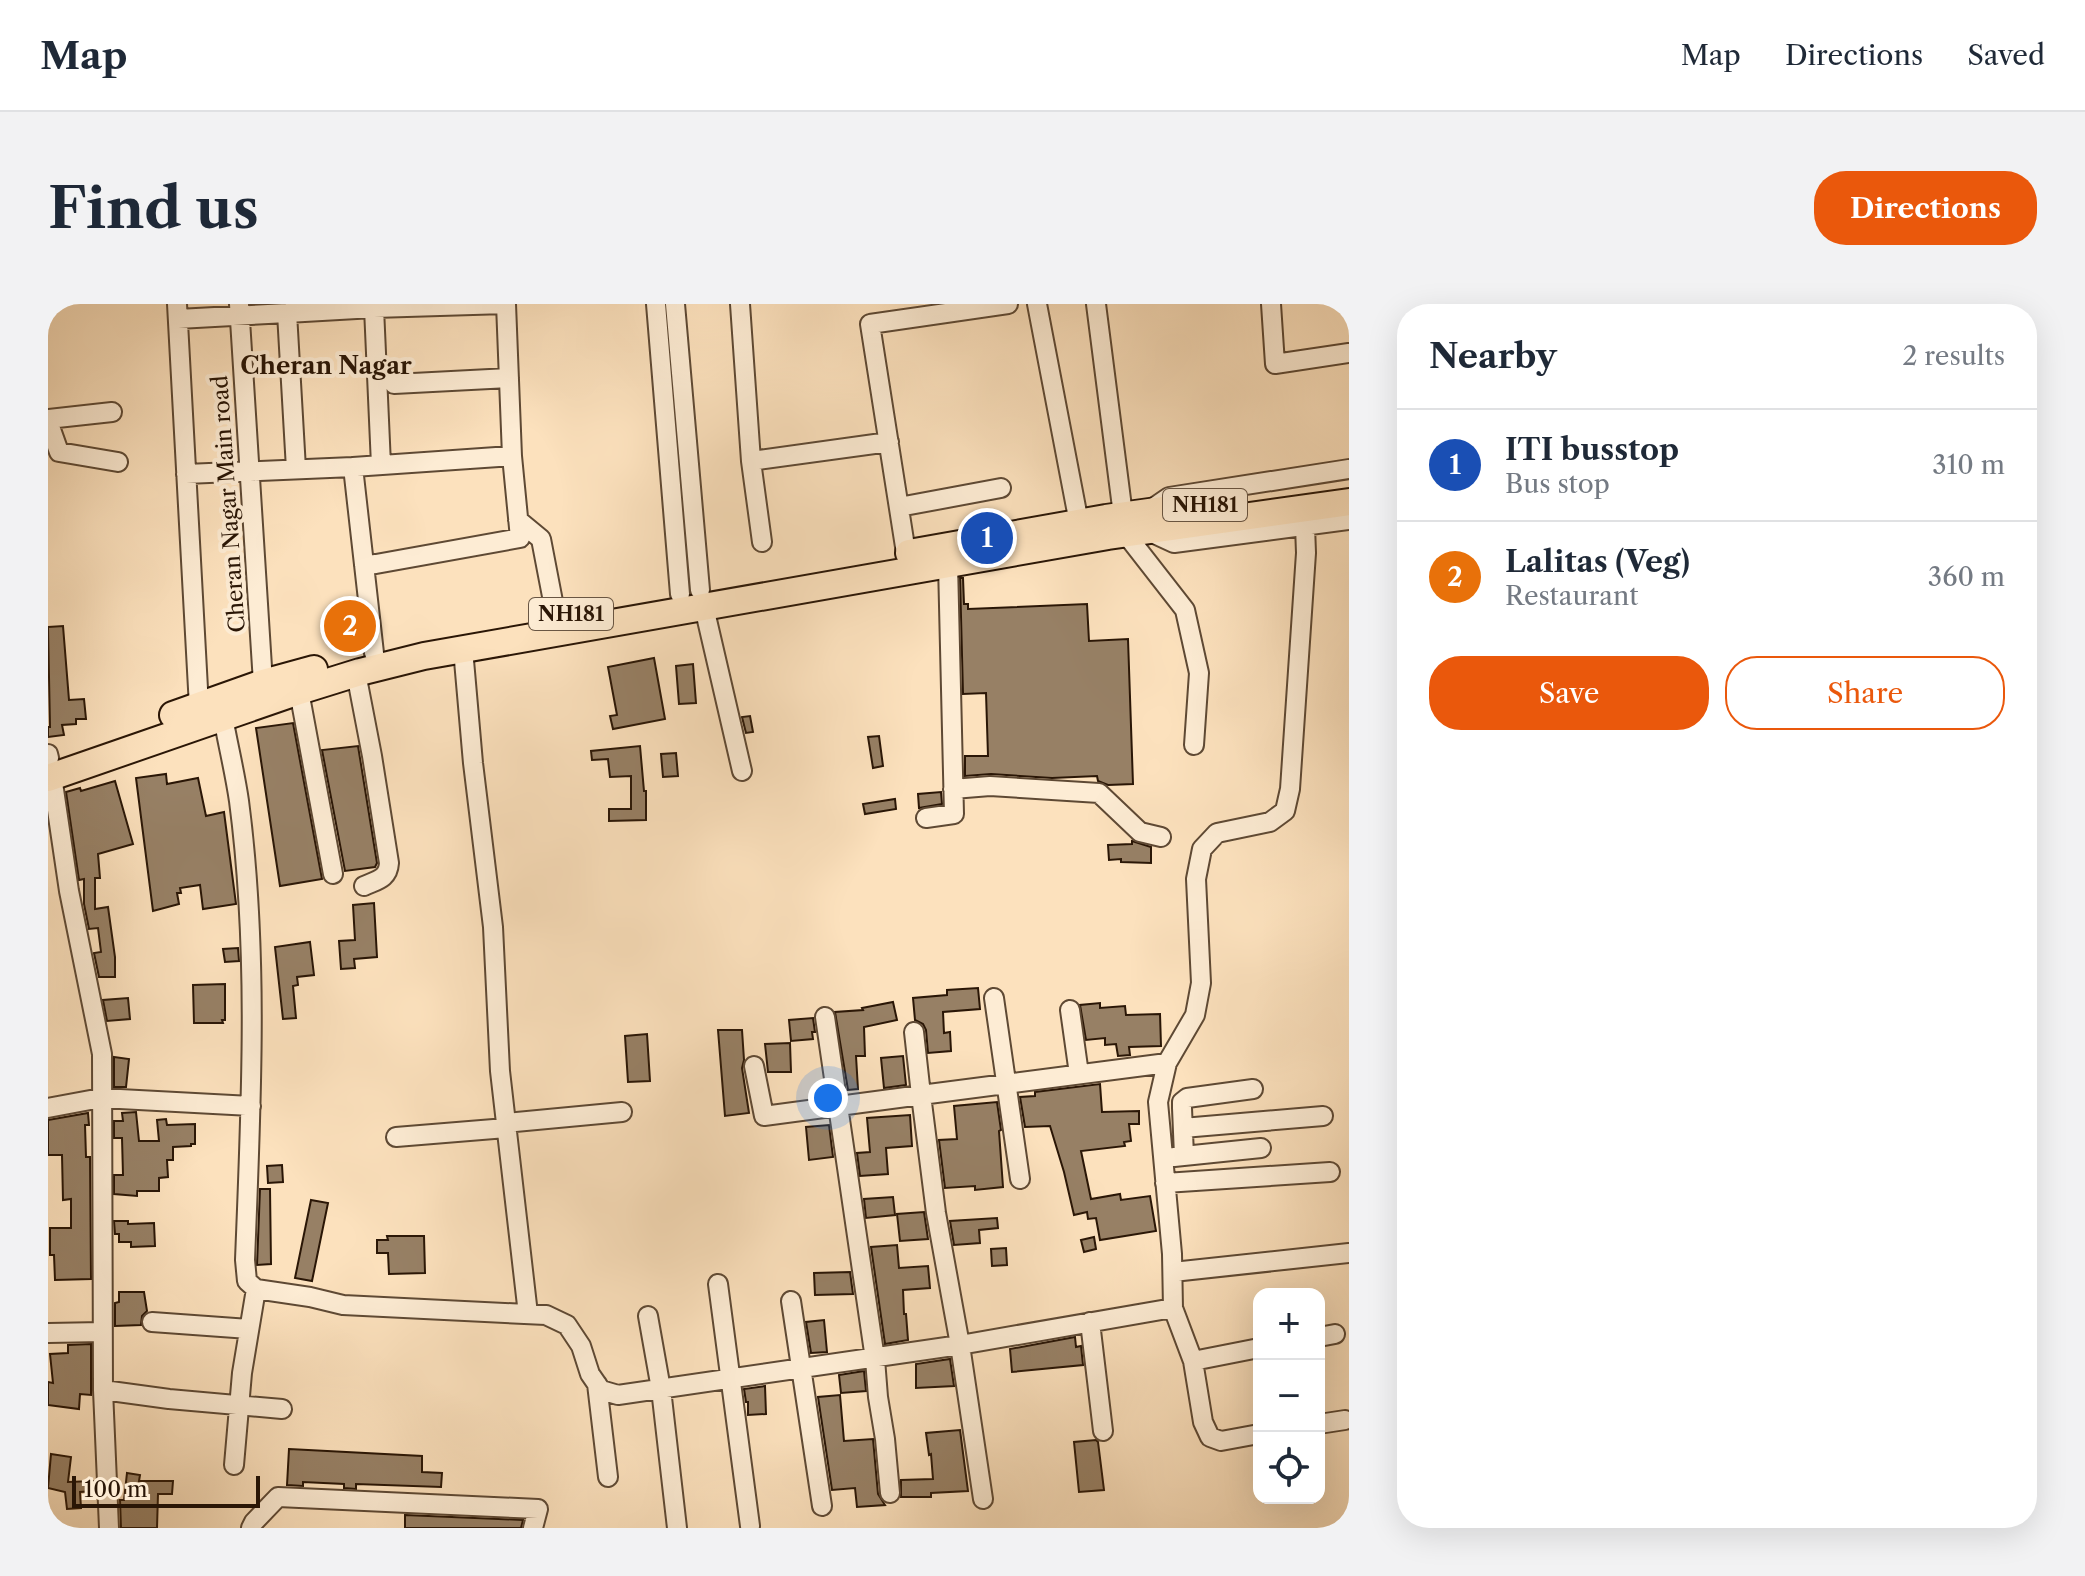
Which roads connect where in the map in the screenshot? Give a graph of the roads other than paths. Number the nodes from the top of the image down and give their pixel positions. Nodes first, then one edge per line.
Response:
1 (656, 304) edge
2 (675, 304) edge
3 (740, 304) edge
4 (1008, 304) edge
5 (1037, 304) edge
6 (1096, 304) edge
7 (1271, 304) edge
8 (374, 308) junction
9 (240, 310) edge
10 (293, 310) edge
11 (177, 312) edge
12 (1349, 353) edge
13 (509, 378) junction
14 (394, 384) dead end
15 (112, 412) dead end
16 (48, 420) edge
17 (889, 442) junction
18 (512, 456) junction
19 (751, 461) junction
20 (118, 462) dead end
21 (381, 465) junction
22 (353, 467) junction
23 (296, 469) junction
24 (1349, 469) edge
25 (250, 471) junction
26 (186, 474) junction
27 (1349, 484) edge
28 (1001, 488) dead end
29 (1349, 502) edge
30 (899, 507) junction
31 (518, 520) junction
32 (1349, 520) edge
33 (1135, 522) junction
34 (1079, 523) junction
35 (1305, 526) junction
36 (762, 542) dead end
37 (906, 553) junction
38 (948, 564) junction
39 (364, 565) junction
40 (695, 597) junction
41 (556, 617) junction
42 (463, 649) junction
43 (365, 663) junction
44 (299, 691) junction
45 (266, 692) junction
46 (199, 707) junction
47 (223, 717) junction
48 (1194, 745) dead end
49 (49, 765) edge
50 (742, 771) dead end
51 (953, 789) junction
52 (926, 818) dead end
53 (1161, 837) dead end
54 (333, 874) dead end
55 (364, 886) dead end
56 (994, 998) dead end
57 (1070, 1010) dead end
58 (825, 1017) dead end
59 (914, 1032) dead end
60 (1167, 1063) junction
61 (754, 1066) dead end
62 (1079, 1074) junction
63 (1007, 1083) junction
64 (1253, 1089) dead end
65 (921, 1095) junction
66 (101, 1098) junction
67 (251, 1106) junction
68 (838, 1106) junction
69 (48, 1108) edge
70 (622, 1112) dead end
71 (1323, 1116) dead end
72 (506, 1126) junction
73 (1183, 1128) junction
74 (396, 1137) dead end
75 (1261, 1148) dead end
76 (1184, 1156) junction
77 (1163, 1158) junction
78 (1330, 1172) dead end
79 (1020, 1179) dead end
80 (1165, 1183) junction
81 (1349, 1253) edge
82 (1173, 1272) junction
83 (718, 1284) dead end
84 (256, 1289) junction
85 (791, 1301) dead end
86 (1173, 1308) junction
87 (528, 1314) junction
88 (648, 1316) dead end
89 (152, 1322) dead end
90 (1090, 1322) junction
91 (249, 1329) junction
92 (102, 1332) junction
93 (48, 1333) edge
94 (960, 1345) junction
95 (1253, 1349) edge
96 (875, 1359) junction
97 (1193, 1361) junction
98 (801, 1369) junction
99 (730, 1378) junction
100 (597, 1384) junction
101 (661, 1389) junction
102 (103, 1390) junction
103 (239, 1406) junction
104 (282, 1409) dead end
105 (1345, 1420) dead end
106 (1325, 1423) edge
107 (1103, 1431) dead end
108 (1253, 1435) edge
109 (234, 1465) dead end
110 (608, 1477) dead end
111 (890, 1493) dead end
112 (983, 1499) dead end
113 (822, 1506) dead end
114 (750, 1526) dead end
115 (109, 1528) edge
116 (251, 1528) edge
117 (533, 1528) edge
118 (677, 1528) edge

1 - 40 street
2 - 40 street
3 - 19 street
4 - 17 street
5 - 34 street
6 - 33 street
7 - 12 street
8 - 10 street
8 - 13 street
8 - 21 street
9 - 10 street
9 - 11 street
9 - 25 street, Cheran Nagar Main road
10 - 23 street
11 - 26 street
13 - 14 street
13 - 18 street
15 - 16 street
16 - 20 street
17 - 19 street
17 - 30 street
18 - 21 street
18 - 31 street
19 - 36 street
21 - 22 street
22 - 23 street
22 - 39 street
23 - 25 street
24 - 33 street
25 - 26 street
25 - 45 street, Cheran Nagar Main road
26 - 46 street
27 - 33 highway, NH181
28 - 30 street
29 - 33 highway, NH181
30 - 37 street
31 - 39 street
31 - 41 street
32 - 35 street
33 - 34 highway, NH181
33 - 35 street
33 - 38 highway, NH181
33 - 48 street
34 - 37 highway, NH181
35 - 60 street
37 - 40 highway, NH181
38 - 40 highway, NH181
38 - 51 street
39 - 43 street
40 - 41 highway, NH181
40 - 42 highway, NH181
40 - 50 street
41 - 43 highway, NH181
42 - 43 highway, NH181
42 - 72 street
43 - 44 highway, NH181
43 - 45 highway, NH181
43 - 55 street
44 - 45 highway, NH181
44 - 54 street
45 - 46 highway, NH181
45 - 47 highway, NH181
46 - 49 highway, NH181
47 - 49 highway, NH181
47 - 67 street
49 - 66 street
51 - 52 street
51 - 53 street
56 - 63 street
57 - 62 street
58 - 68 street
59 - 65 street
60 - 62 street
60 - 77 street
61 - 68 street
62 - 63 street
63 - 65 street
63 - 79 street
64 - 73 street
65 - 68 street
65 - 94 street
66 - 67 street
66 - 69 street
66 - 92 street
67 - 84 street
68 - 96 street
70 - 72 street
71 - 73 street
72 - 74 street
72 - 87 street
73 - 76 street
75 - 76 street
76 - 77 street
77 - 80 street
78 - 80 street
80 - 82 street
81 - 82 street
82 - 86 street
83 - 99 street
84 - 87 street
84 - 91 street
85 - 98 street
86 - 90 street
86 - 97 street
87 - 100 street
88 - 101 street
89 - 91 street
90 - 94 street
90 - 107 street
91 - 103 street
92 - 93 street
92 - 102 street
94 - 96 street
94 - 112 street
95 - 97 street
96 - 98 street
96 - 111 street
97 - 108 street
98 - 99 street
98 - 113 street
99 - 101 street
99 - 114 street
100 - 101 street
100 - 110 street
101 - 118 street
102 - 103 street
102 - 115 street
103 - 104 street
103 - 109 street
105 - 106 street
116 - 117 street

